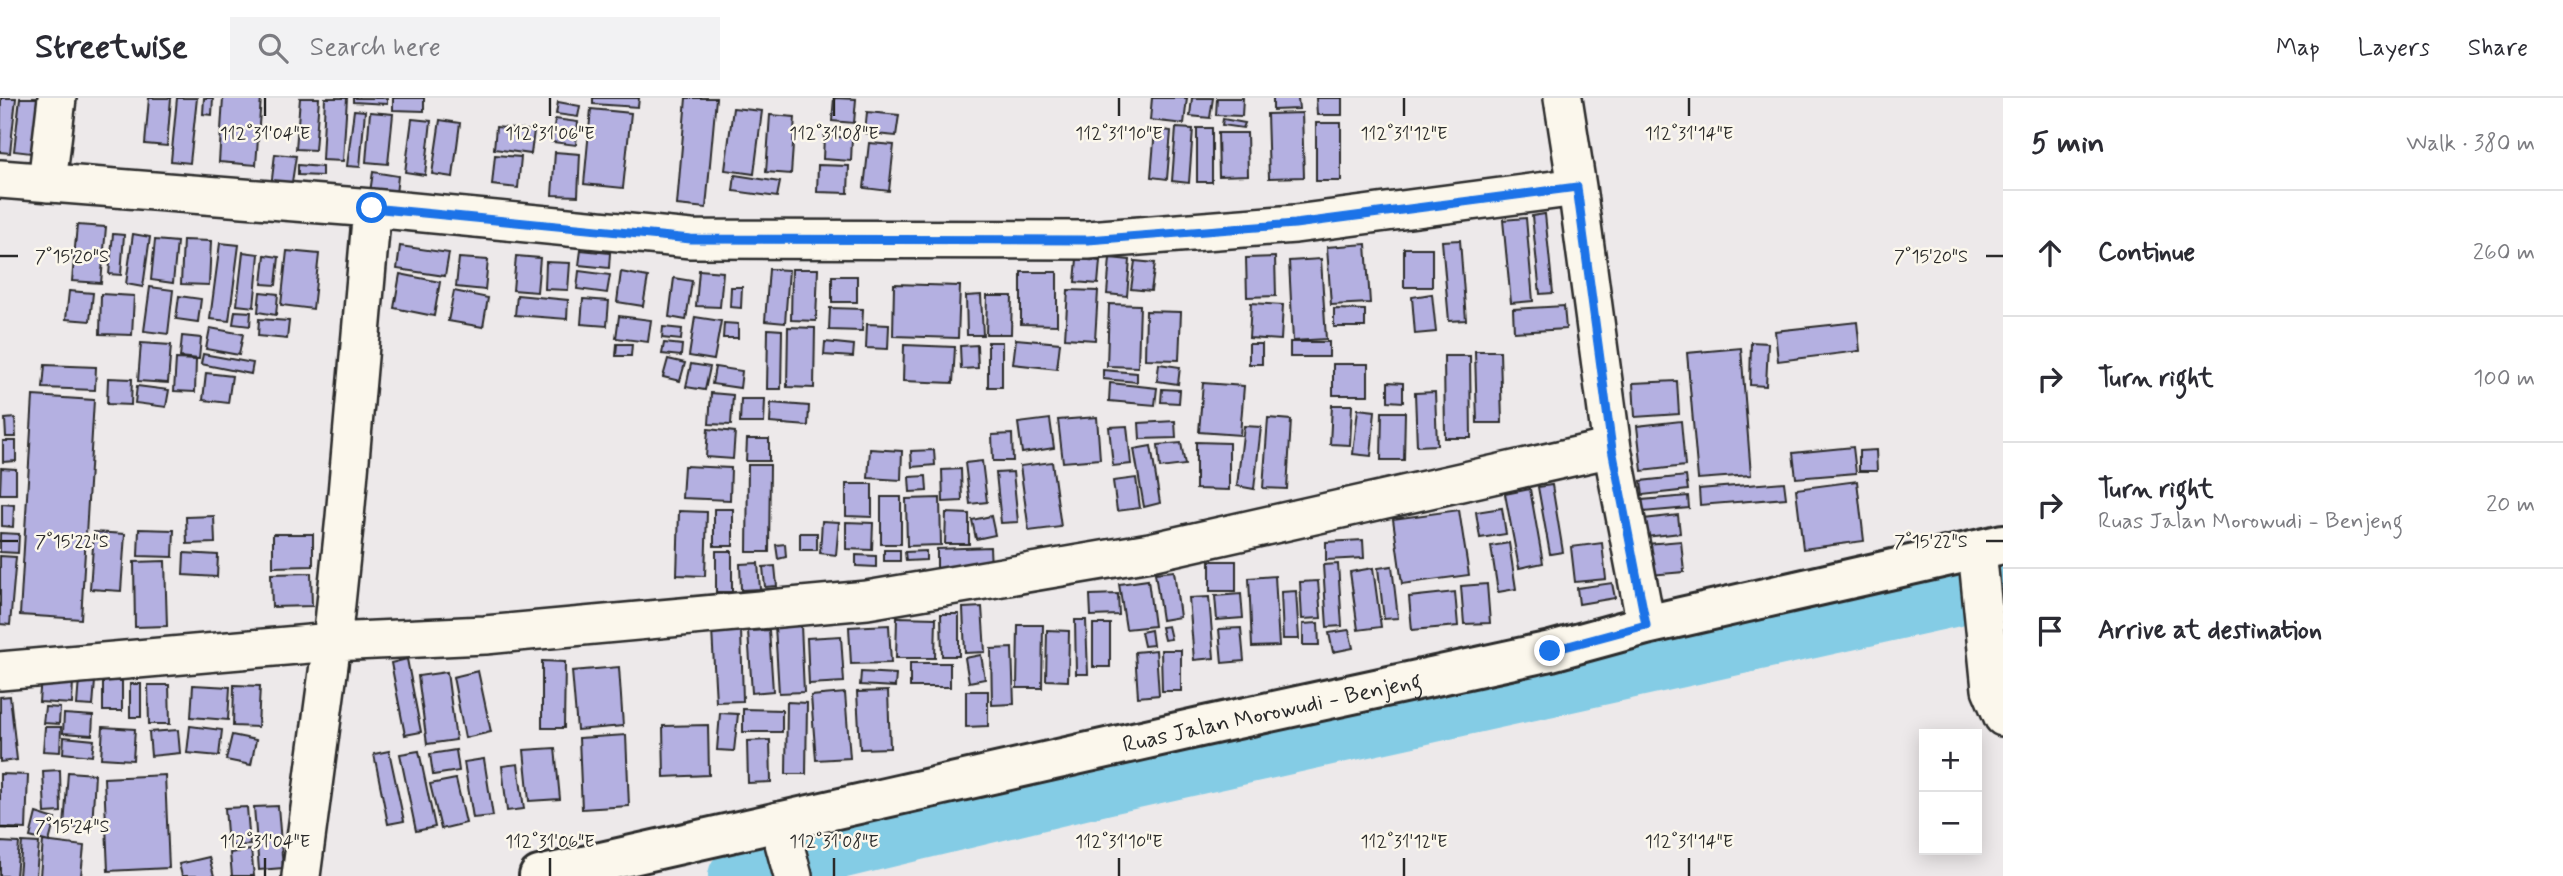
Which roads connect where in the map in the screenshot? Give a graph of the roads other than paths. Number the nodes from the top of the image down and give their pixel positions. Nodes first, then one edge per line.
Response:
1 (57, 98) edge
2 (1563, 98) edge
3 (0, 179) edge
4 (47, 183) junction
5 (1577, 187) junction
6 (372, 208) junction
7 (1612, 449) junction
8 (1990, 547) edge
9 (1646, 625) junction
10 (332, 642) junction
11 (0, 671) edge
12 (2003, 717) edge
13 (778, 821) junction
14 (301, 876) edge
15 (539, 876) edge
16 (793, 876) edge

1 - 4 street
2 - 5 street
3 - 4 street
4 - 6 street
5 - 6 street
5 - 7 street
6 - 10 street
7 - 9 street
7 - 10 street
8 - 9 main road, Ruas Jalan Morowudi - Benjeng
8 - 12 street
9 - 13 main road, Ruas Jalan Morowudi - Benjeng
10 - 11 street
10 - 14 street
13 - 15 main road, Ruas Jalan Morowudi - Benjeng
13 - 16 street

